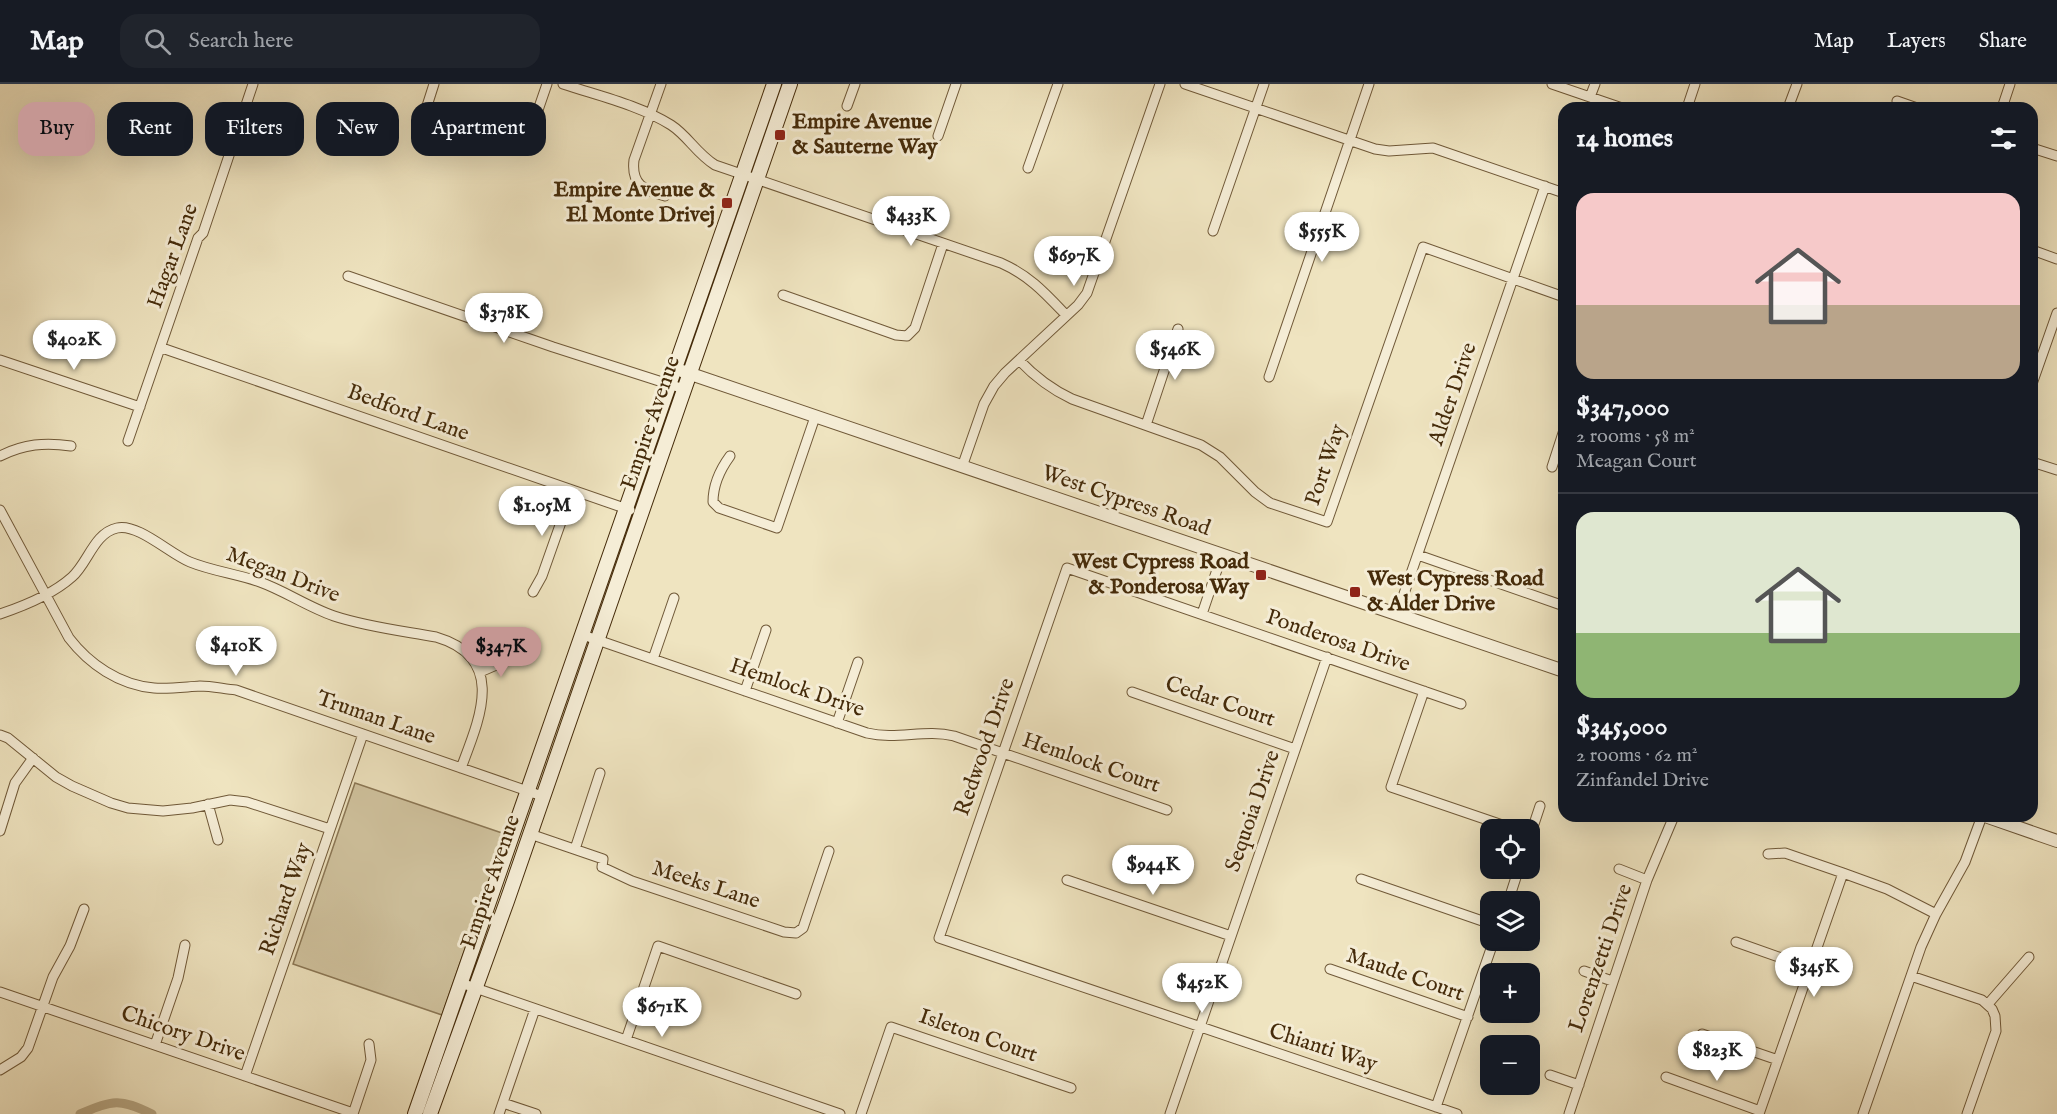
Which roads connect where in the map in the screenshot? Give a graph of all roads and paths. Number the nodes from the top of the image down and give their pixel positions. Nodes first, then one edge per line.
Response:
1 (253, 84) edge
2 (434, 84) edge
3 (547, 84) edge
4 (563, 84) edge
5 (661, 84) edge
6 (774, 84) edge
7 (790, 84) edge
8 (855, 84) edge
9 (956, 84) edge
10 (1058, 84) edge
11 (1160, 84) edge
12 (1185, 84) edge
13 (1264, 84) edge
14 (1369, 84) edge
15 (1552, 84) edge
16 (1595, 84) edge
17 (1695, 84) edge
18 (1797, 84) edge
19 (2010, 84) edge
20 (1590, 97) junction
21 (1897, 101) dead end
22 (428, 102) edge
23 (541, 102) edge
24 (1605, 102) edge
25 (1689, 102) edge
26 (1790, 102) edge
27 (1900, 102) edge
28 (2004, 102) edge
29 (847, 105) dead end
30 (1255, 108) junction
31 (650, 114) junction
32 (938, 136) dead end
33 (1349, 140) junction
34 (2038, 150) edge
35 (2057, 156) edge
36 (1029, 168) dead end
37 (742, 175) junction
38 (756, 180) junction
39 (1545, 186) junction
40 (1558, 191) edge
41 (665, 196) dead end
42 (1213, 231) dead end
43 (943, 244) junction
44 (2038, 252) edge
45 (2057, 259) edge
46 (348, 276) dead end
47 (1514, 279) junction
48 (1558, 295) edge
49 (783, 296) dead end
50 (2057, 313) edge
51 (1066, 315) junction
52 (1178, 329) dead end
53 (162, 348) junction
54 (0, 360) edge
55 (1019, 360) junction
56 (2038, 367) edge
57 (676, 368) junction
58 (690, 373) junction
59 (1269, 377) dead end
60 (670, 385) junction
61 (684, 389) junction
62 (140, 407) junction
63 (815, 417) junction
64 (1146, 425) junction
65 (128, 441) dead end
66 (71, 446) dead end
67 (1558, 448) edge
68 (0, 456) edge
69 (730, 456) dead end
70 (2038, 464) edge
71 (962, 467) junction
72 (1552, 467) dead end
73 (2057, 470) edge
74 (572, 491) junction
75 (627, 509) junction
76 (0, 510) edge
77 (641, 514) junction
78 (1222, 555) junction
79 (1418, 555) junction
80 (1067, 568) joint
81 (533, 592) dead end
82 (45, 594) junction
83 (674, 598) dead end
84 (1558, 604) edge
85 (0, 614) edge
86 (1202, 614) junction
87 (1397, 614) junction
88 (766, 630) dead end
89 (583, 635) junction
90 (597, 640) junction
91 (1327, 657) junction
92 (510, 659) dead end
93 (653, 659) junction
94 (858, 662) dead end
95 (1558, 669) edge
96 (480, 672) junction
97 (745, 691) junction
98 (1424, 691) junction
99 (1132, 692) dead end
100 (1461, 704) dead end
101 (837, 723) junction
102 (363, 734) junction
103 (0, 735) edge
104 (1295, 749) junction
105 (1003, 753) junction
106 (33, 758) junction
107 (461, 768) junction
108 (600, 773) dead end
109 (528, 791) junction
110 (542, 796) junction
111 (208, 804) junction
112 (1540, 806) dead end
113 (1167, 810) dead end
114 (1486, 819) edge
115 (1536, 819) edge
116 (1671, 822) edge
117 (1981, 822) edge
118 (2001, 822) edge
119 (330, 829) junction
120 (0, 831) edge
121 (530, 834) junction
122 (218, 840) dead end
123 (2057, 841) edge
124 (575, 849) junction
125 (829, 851) dead end
126 (1768, 854) dead end
127 (1619, 869) dead end
128 (1843, 873) junction
129 (1361, 879) dead end
130 (1067, 880) dead end
131 (1647, 880) junction
132 (84, 909) dead end
133 (1936, 914) junction
134 (1480, 920) edge
135 (1231, 936) junction
136 (939, 938) joint
137 (1736, 942) dead end
138 (185, 945) dead end
139 (1490, 951) edge
140 (2029, 957) dead end
141 (1809, 968) junction
142 (1330, 969) dead end
143 (1584, 971) dead end
144 (1911, 976) junction
145 (1612, 981) junction
146 (461, 984) junction
147 (476, 989) junction
148 (0, 992) edge
149 (796, 994) dead end
150 (1988, 1004) junction
151 (42, 1006) junction
152 (534, 1009) junction
153 (1468, 1017) junction
154 (1199, 1028) junction
155 (1702, 1034) dead end
156 (626, 1040) junction
157 (369, 1044) dead end
158 (155, 1045) junction
159 (1778, 1060) junction
160 (0, 1070) edge
161 (1550, 1075) dead end
162 (245, 1076) junction
163 (1666, 1077) dead end
164 (1579, 1085) junction
165 (1071, 1089) dead end
166 (503, 1103) junction
167 (1436, 1107) junction
168 (1759, 1112) edge
169 (353, 1114) edge
170 (415, 1114) edge
171 (430, 1114) edge
172 (499, 1114) edge
173 (536, 1114) edge
174 (840, 1114) edge
175 (861, 1114) edge
176 (1170, 1114) edge
177 (1457, 1114) edge
178 (1569, 1114) edge
179 (1863, 1114) edge
180 (1967, 1114) edge

1 - 53 street, Hagar Lane
2 - 22 street
3 - 23 street
4 - 31 street
5 - 31 street
6 - 37 main road, Empire Avenue
7 - 38 main road, Empire Avenue
8 - 29 street
9 - 32 street
10 - 36 street
11 - 51 street
12 - 30 street
13 - 30 street
14 - 33 street
15 - 20 street
16 - 20 street
17 - 25 street
18 - 26 street
19 - 28 street
20 - 24 street
21 - 27 street
30 - 33 street
30 - 42 street
31 - 37 street
31 - 41 street
33 - 39 street
33 - 59 street
34 - 35 street
37 - 38 street
37 - 57 main road, Empire Avenue
38 - 43 street
38 - 58 main road, Empire Avenue
39 - 40 street
39 - 47 street, Alder Drive
43 - 49 street
43 - 51 street
44 - 45 street
46 - 60 street
47 - 48 street
47 - 64 street, Port Way
47 - 79 street, Alder Drive
50 - 56 street
51 - 55 street
52 - 64 street
53 - 62 street, Hagar Lane
53 - 74 street, Bedford Lane
54 - 62 street
55 - 64 street, Port Way
55 - 71 street
57 - 58 street, West Cypress Road
57 - 60 main road, Empire Avenue
58 - 61 main road, Empire Avenue
58 - 63 street, West Cypress Road
60 - 61 street
60 - 75 main road, Empire Avenue
61 - 77 main road, Empire Avenue
62 - 65 street, Hagar Lane
63 - 69 street
63 - 71 street, West Cypress Road
66 - 68 street
67 - 72 street
70 - 73 street
71 - 78 street, West Cypress Road
74 - 75 street, Bedford Lane
74 - 81 street
75 - 77 street, Bedford Lane
75 - 89 main road, Empire Avenue
76 - 82 street, Truman Lane
77 - 90 main road, Empire Avenue
78 - 86 street
78 - 87 street, West Cypress Road
79 - 84 street
79 - 87 street, Alder Drive
80 - 86 street, Ponderosa Drive
80 - 105 street, Redwood Drive
82 - 85 street, Megan Drive
82 - 96 street, Megan Drive
82 - 102 street, Truman Lane
83 - 93 street
86 - 91 street, Ponderosa Drive
87 - 95 street, West Cypress Road
88 - 97 street
89 - 90 street, Hemlock Drive
89 - 109 main road, Empire Avenue
90 - 93 street, Hemlock Drive
90 - 110 main road, Empire Avenue
91 - 98 street, Ponderosa Drive
91 - 104 street, Sequoia Drive
92 - 96 street
93 - 97 street, Hemlock Drive
94 - 101 street
96 - 107 street
97 - 101 street, Hemlock Drive
98 - 100 street, Ponderosa Drive
98 - 114 street
99 - 104 street, Cedar Court
101 - 105 street, Hemlock Drive
102 - 107 street, Truman Lane
102 - 119 street, Richard Way
103 - 106 street
104 - 135 street, Sequoia Drive
105 - 113 street, Hemlock Court
105 - 136 street, Redwood Drive
106 - 111 street
106 - 120 street
107 - 109 street, Truman Lane
108 - 124 street
109 - 110 street, Truman Lane
109 - 146 main road, Empire Avenue
110 - 121 main road, Empire Avenue
111 - 119 street
111 - 122 street
112 - 115 street
116 - 131 street, Lorenzetti Drive
117 - 133 street
118 - 123 street
119 - 162 street, Richard Way
121 - 124 street, Meeks Lane
121 - 147 main road, Empire Avenue
124 - 125 street, Meeks Lane
126 - 128 street
127 - 131 street
128 - 133 street
128 - 141 street
129 - 134 street
130 - 135 street
131 - 145 street, Lorenzetti Drive
132 - 151 street
133 - 144 street
135 - 154 street, Sequoia Drive
136 - 154 street, Chianti Way
137 - 141 street
138 - 158 street
139 - 153 street
140 - 150 street
141 - 159 street
142 - 153 street, Maude Court
143 - 145 street
144 - 150 street
144 - 179 street
145 - 164 street, Lorenzetti Drive
146 - 147 street
146 - 170 main road, Empire Avenue
147 - 152 street
147 - 171 main road, Empire Avenue
148 - 151 street, Chicory Drive
149 - 156 street
150 - 180 street
151 - 158 street, Chicory Drive
151 - 160 street
152 - 156 street
152 - 166 street
153 - 167 street
154 - 167 street, Chianti Way
154 - 176 street, Sequoia Drive
155 - 159 street
156 - 174 street
157 - 169 street
158 - 162 street, Chicory Drive
159 - 168 street
161 - 164 street
162 - 169 street, Chicory Drive
163 - 168 street
164 - 178 street, Lorenzetti Drive
165 - 175 street, Isleton Court
166 - 172 street
166 - 173 street
167 - 177 street, Chianti Way

